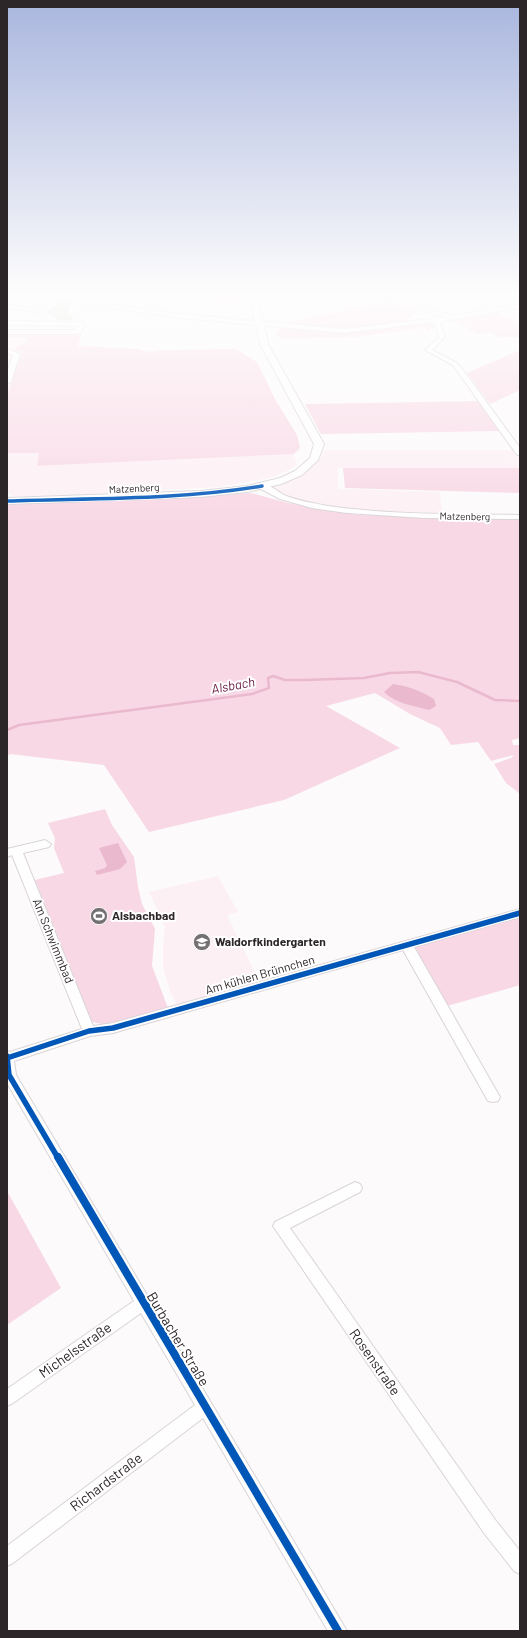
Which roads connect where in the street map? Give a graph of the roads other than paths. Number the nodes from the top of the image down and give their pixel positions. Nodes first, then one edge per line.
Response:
1 (11, 371) edge
2 (279, 371) edge
3 (462, 371) edge
4 (7, 382) edge
5 (520, 453) edge
6 (262, 486) junction
7 (7, 501) edge
8 (520, 517) edge
9 (44, 844) dead end
10 (12, 852) edge
11 (520, 913) edge
12 (406, 944) junction
13 (89, 1031) junction
14 (7, 1057) edge
15 (492, 1098) dead end
16 (355, 1188) dead end
17 (143, 1303) junction
18 (7, 1398) edge
19 (205, 1407) junction
20 (7, 1557) edge
21 (520, 1565) edge
22 (338, 1631) edge

1 - 4 street
2 - 6 street
3 - 5 street
6 - 7 street, Matzenberg
6 - 8 street, Matzenberg
9 - 10 street, Am Schwimmbad
10 - 13 street, Am Schwimmbad
11 - 12 street, Am kühlen Brünnchen
12 - 13 street, Am kühlen Brünnchen
12 - 15 street
13 - 14 street, Am kühlen Brünnchen
14 - 17 street, Burbacher Straße
16 - 21 street, Rosenstraße
17 - 18 street, Michelsstraße
17 - 19 street, Burbacher Straße
19 - 20 street, Richardstraße
19 - 22 street, Burbacher Straße

